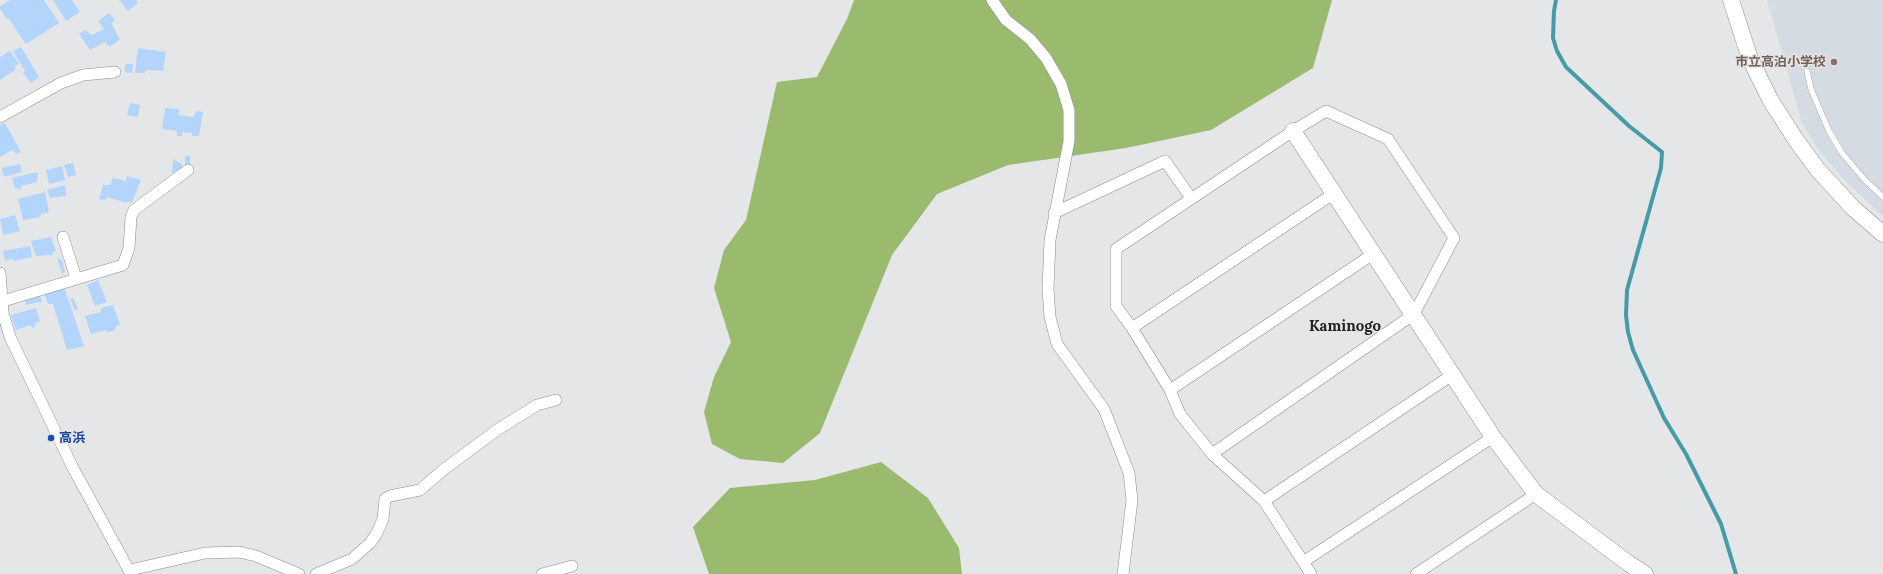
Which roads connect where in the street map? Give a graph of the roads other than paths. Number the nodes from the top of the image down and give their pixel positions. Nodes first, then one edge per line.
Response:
1 (992, 0) edge
2 (1731, 0) edge
3 (1807, 70) dead end
4 (115, 72) dead end
5 (0, 116) edge
6 (1292, 131) junction
7 (188, 170) dead end
8 (1333, 194) junction
9 (1883, 197) edge
10 (1191, 198) junction
11 (1054, 213) junction
12 (1883, 234) edge
13 (63, 237) dead end
14 (1373, 254) junction
15 (0, 273) edge
16 (76, 278) junction
17 (1, 302) edge
18 (1414, 314) junction
19 (1132, 328) junction
20 (1452, 375) junction
21 (1170, 390) junction
22 (556, 400) dead end
23 (1493, 437) junction
24 (1212, 454) junction
25 (1536, 494) junction
26 (1264, 501) junction
27 (1303, 562) junction
28 (572, 566) dead end
29 (131, 572) edge
30 (300, 574) edge
31 (316, 574) edge
32 (542, 574) edge
33 (1123, 574) edge
34 (1311, 574) edge
35 (1416, 574) edge
36 (1645, 574) edge

1 - 11 street
2 - 12 street
3 - 9 lane
4 - 5 street
6 - 8 street
6 - 10 street
6 - 18 street
7 - 16 street
8 - 14 street
8 - 19 street
10 - 11 street
10 - 19 street
11 - 33 street
13 - 16 street
14 - 18 street
14 - 21 street
15 - 17 street
16 - 17 street
17 - 29 street
18 - 20 street
18 - 24 street
19 - 21 street
20 - 23 street
20 - 26 street
21 - 24 street
22 - 31 street
23 - 25 street
23 - 27 street
24 - 26 street
25 - 35 street
25 - 36 street
26 - 27 street
27 - 34 street
28 - 32 street
29 - 30 street

